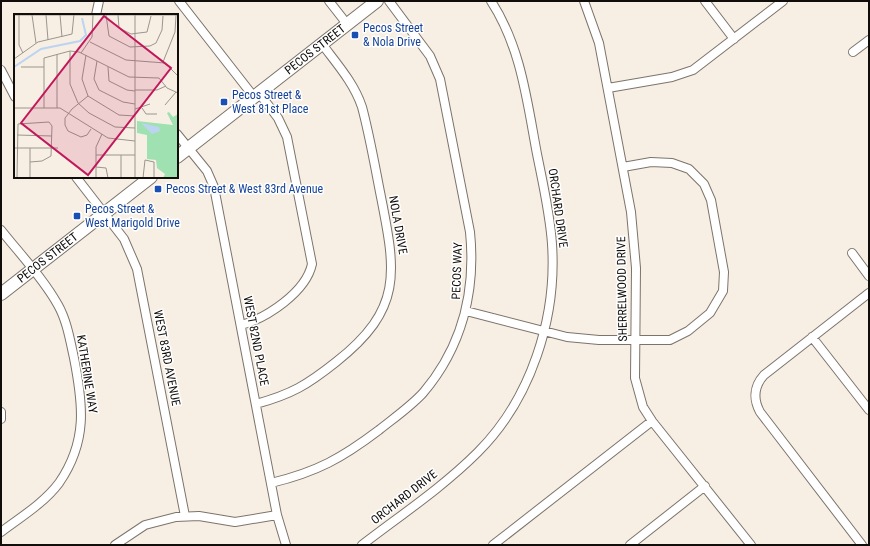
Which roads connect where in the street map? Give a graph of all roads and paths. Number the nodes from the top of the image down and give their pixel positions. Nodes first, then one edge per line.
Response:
1 (99, 1) edge
2 (179, 1) edge
3 (330, 1) edge
4 (377, 1) edge
5 (389, 1) edge
6 (491, 1) edge
7 (584, 1) edge
8 (704, 1) edge
9 (783, 1) edge
10 (96, 14) edge
11 (347, 24) junction
12 (734, 39) junction
13 (869, 40) edge
14 (322, 44) junction
15 (853, 52) dead end
16 (1, 70) edge
17 (608, 88) junction
18 (14, 95) edge
19 (256, 95) junction
20 (178, 135) edge
21 (188, 148) junction
22 (178, 156) edge
23 (623, 168) junction
24 (77, 178) edge
25 (150, 178) edge
26 (104, 213) junction
27 (1, 230) edge
28 (852, 253) dead end
29 (32, 270) junction
30 (869, 276) edge
31 (869, 293) edge
32 (1, 294) edge
33 (466, 311) junction
34 (241, 325) junction
35 (545, 331) junction
36 (812, 337) junction
37 (635, 340) junction
38 (256, 404) junction
39 (869, 410) edge
40 (1, 412) edge
41 (1, 419) edge
42 (652, 421) junction
43 (271, 483) junction
44 (705, 486) junction
45 (277, 515) junction
46 (185, 516) junction
47 (1, 532) edge
48 (115, 545) edge
49 (286, 545) edge
50 (362, 545) edge
51 (493, 545) edge
52 (630, 545) edge
53 (750, 545) edge
54 (862, 545) edge

1 - 10 street
2 - 19 street
3 - 11 street
4 - 11 main road, PECOS STREET
5 - 33 street, PECOS WAY
6 - 35 street, ORCHARD DRIVE
7 - 17 street, SHERRELWOOD DRIVE
8 - 12 street
9 - 12 street
11 - 14 main road, PECOS STREET
12 - 17 street
13 - 15 street
14 - 19 main road, PECOS STREET
14 - 38 street, NOLA DRIVE
16 - 18 street
17 - 23 street, SHERRELWOOD DRIVE
19 - 21 main road, PECOS STREET
19 - 34 street
20 - 21 street, WEST 82ND PLACE
21 - 22 main road, PECOS STREET
21 - 34 street, WEST 82ND PLACE
23 - 37 street, SHERRELWOOD DRIVE
23 - 37 street
24 - 26 street, WEST 83RD AVENUE
25 - 26 main road, PECOS STREET
26 - 29 main road, PECOS STREET
26 - 46 street, WEST 83RD AVENUE
27 - 29 street, KATHERINE WAY
28 - 30 street
29 - 32 main road, PECOS STREET
29 - 47 street, KATHERINE WAY
31 - 36 street
33 - 35 street
33 - 43 street, PECOS WAY
34 - 38 street, WEST 82ND PLACE
35 - 37 street
35 - 50 street, ORCHARD DRIVE
36 - 39 street
36 - 54 street
37 - 42 street, SHERRELWOOD DRIVE
38 - 43 street, WEST 82ND PLACE
40 - 41 street
42 - 44 street, SHERRELWOOD DRIVE
42 - 51 street
43 - 45 street, WEST 82ND PLACE
44 - 52 street
44 - 53 street, SHERRELWOOD DRIVE
45 - 46 street
45 - 49 street, WEST 82ND PLACE
46 - 48 street

